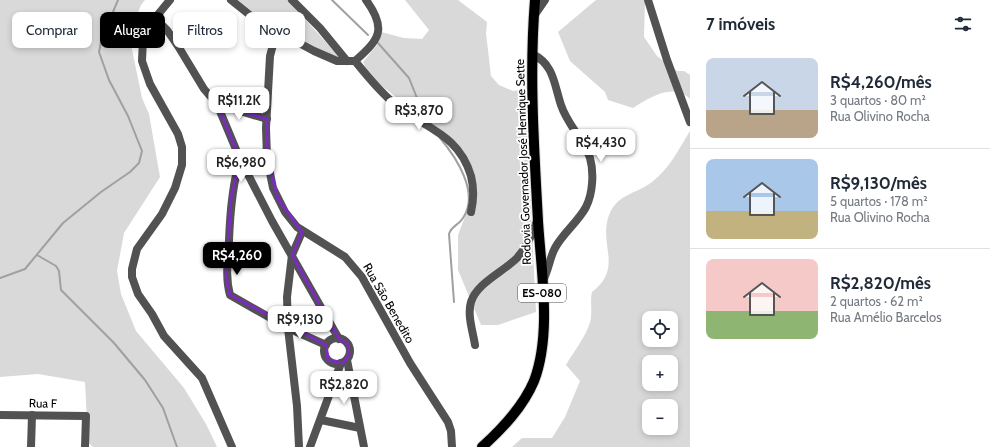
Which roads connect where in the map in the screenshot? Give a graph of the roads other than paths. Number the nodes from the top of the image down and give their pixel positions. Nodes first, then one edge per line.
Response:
1 (170, 0) edge
2 (231, 0) edge
3 (292, 0) edge
4 (366, 0) edge
5 (535, 0) edge
6 (545, 0) edge
7 (648, 0) edge
8 (161, 12) edge
9 (246, 12) edge
10 (534, 17) junction
11 (165, 28) edge
12 (305, 46) edge
13 (143, 48) edge
14 (272, 48) edge
15 (532, 54) junction
16 (351, 61) junction
17 (217, 104) junction
18 (267, 119) junction
19 (690, 122) edge
20 (240, 159) junction
21 (471, 212) dead end
22 (538, 220) junction
23 (302, 232) junction
24 (292, 255) junction
25 (542, 283) junction
26 (288, 328) junction
27 (339, 339) junction
28 (326, 345) junction
29 (474, 345) dead end
30 (344, 362) junction
31 (0, 415) edge
32 (32, 415) junction
33 (321, 420) junction
34 (360, 428) junction
35 (31, 447) edge
36 (85, 447) edge
37 (232, 447) edge
38 (299, 447) edge
39 (310, 447) edge
40 (364, 447) edge
41 (452, 447) edge
42 (482, 447) edge

1 - 8 street
2 - 9 street
3 - 16 street
4 - 16 street
5 - 10 main road, Rodovia Governador José Henrique Sette / ES-080
6 - 10 street
7 - 19 street
10 - 15 main road, Rodovia Governador José Henrique Sette / ES-080
11 - 17 street
12 - 16 street
13 - 37 street
14 - 18 street, Rua São Benedito
15 - 22 main road, Rodovia Governador José Henrique Sette / ES-080
15 - 25 street
16 - 21 street
17 - 18 street
17 - 20 street
18 - 23 street, Rua São Benedito
20 - 24 street
20 - 26 street
22 - 25 main road, Rodovia Governador José Henrique Sette / ES-080
22 - 29 street
23 - 24 street
23 - 41 street, Rua São Benedito
24 - 26 street
24 - 27 street
25 - 42 main road, Rodovia Governador José Henrique Sette / ES-080
26 - 28 street
26 - 38 street
27 - 28 street
27 - 30 street
28 - 30 street
30 - 33 street
30 - 34 street
31 - 32 street, Rua F
32 - 35 street
32 - 36 street, Rua F
33 - 34 street
33 - 39 street
34 - 40 street

